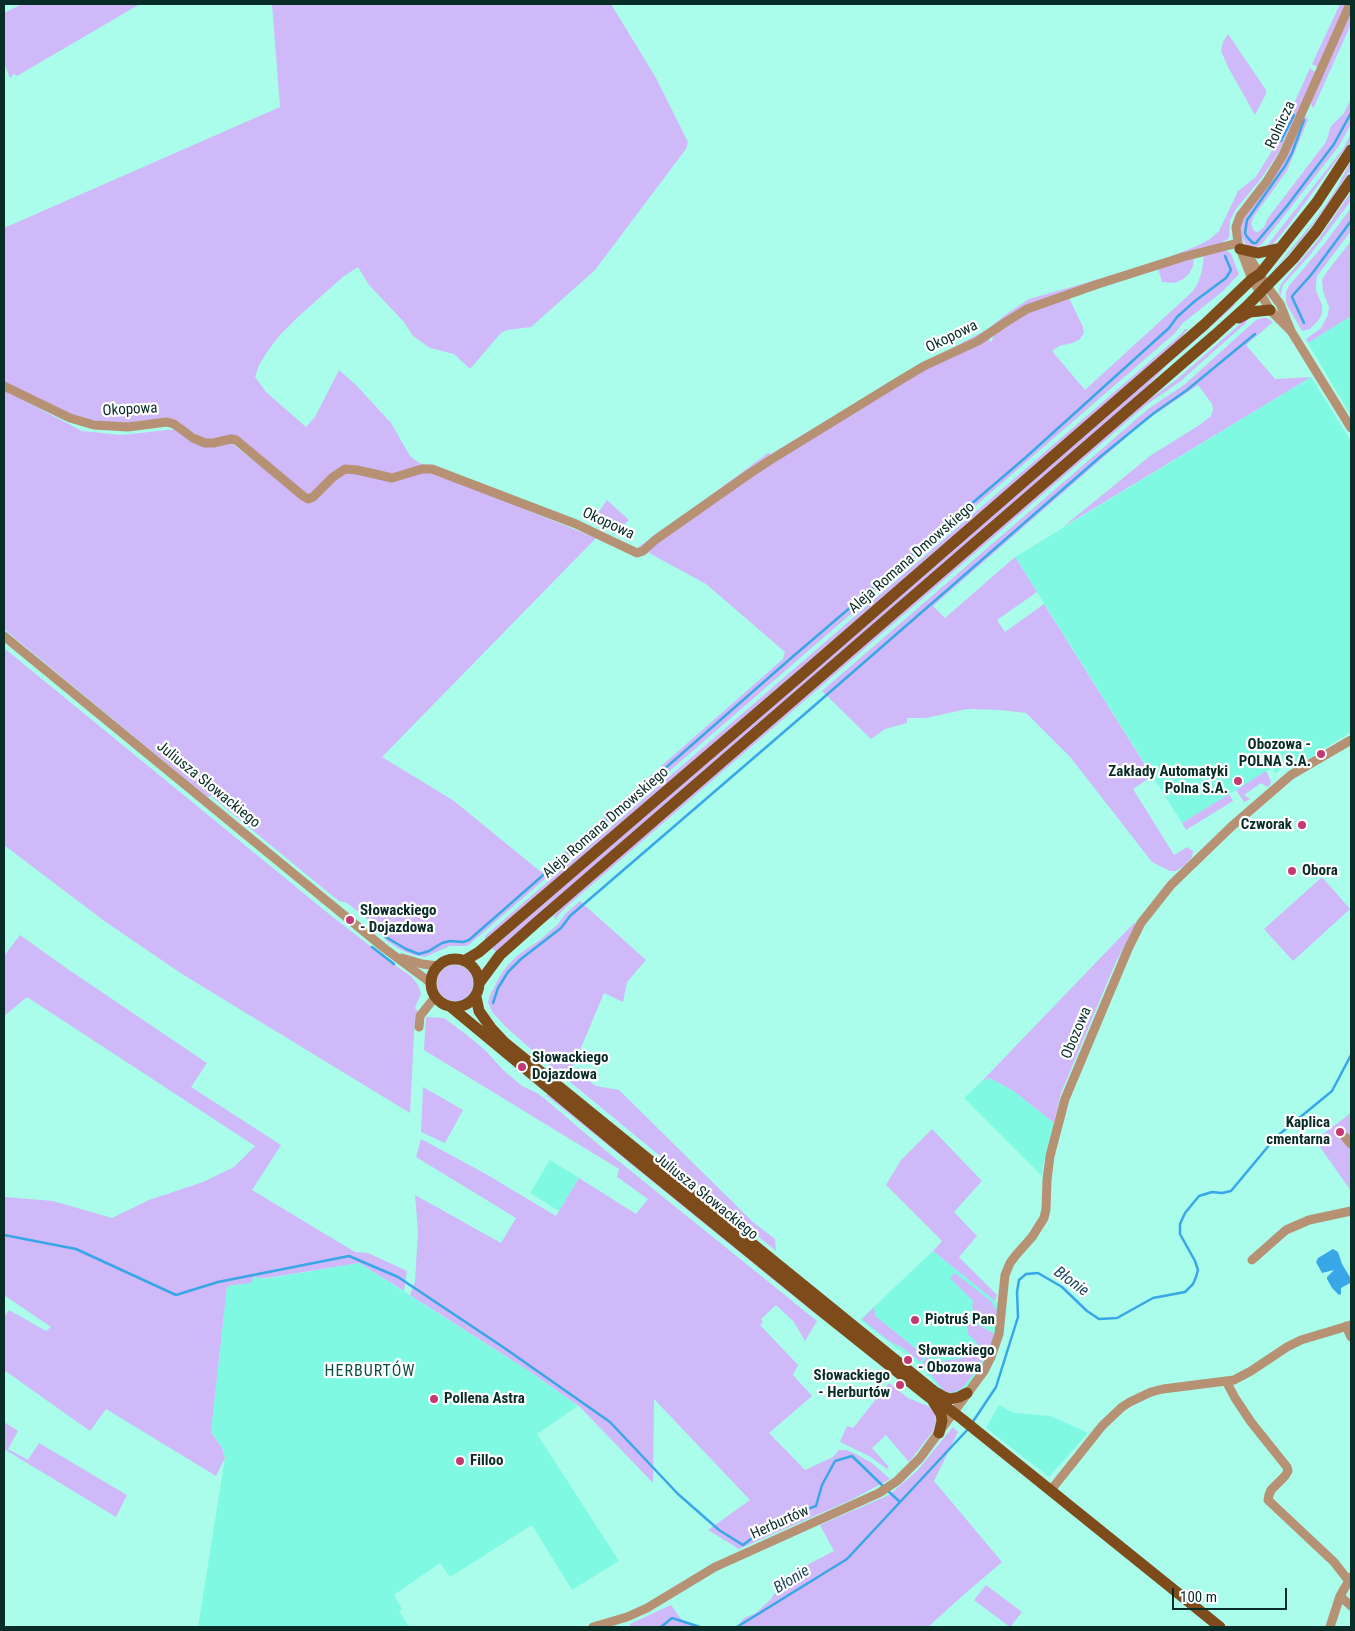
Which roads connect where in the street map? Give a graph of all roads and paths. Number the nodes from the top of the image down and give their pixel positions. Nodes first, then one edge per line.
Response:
1 (1350, 4) edge
2 (1351, 150) edge
3 (1351, 180) edge
4 (1240, 248) junction
5 (1281, 248) junction
6 (1256, 277) junction
7 (1263, 289) junction
8 (1270, 310) junction
9 (1226, 325) junction
10 (1291, 331) junction
11 (4, 386) edge
12 (1351, 428) edge
13 (4, 636) edge
14 (1351, 740) edge
15 (395, 956) junction
16 (464, 960) junction
17 (438, 966) junction
18 (480, 982) junction
19 (431, 983) junction
20 (476, 996) junction
21 (436, 997) junction
22 (452, 1007) junction
23 (418, 1027) dead end
24 (1351, 1211) edge
25 (1252, 1260) dead end
26 (1349, 1326) edge
27 (1351, 1337) edge
28 (1226, 1381) junction
29 (967, 1393) junction
30 (932, 1395) junction
31 (954, 1413) junction
32 (939, 1432) junction
33 (1050, 1490) junction
34 (1350, 1579) edge
35 (1340, 1596) junction
36 (1351, 1606) edge
37 (594, 1627) edge
38 (1220, 1627) edge
39 (1330, 1627) edge

1 - 4 street, Rolnicza
2 - 5 main road, Aleja Romana Dmowskiego
3 - 7 main road, Aleja Romana Dmowskiego
4 - 5 main road
4 - 6 street
4 - 11 street, Okopowa
5 - 6 main road, Aleja Romana Dmowskiego
6 - 7 street
6 - 16 main road, Aleja Romana Dmowskiego
7 - 8 street
7 - 9 main road, Aleja Romana Dmowskiego
7 - 10 street
8 - 9 main road
8 - 10 street
9 - 18 main road, Aleja Romana Dmowskiego
10 - 12 street
13 - 15 street, Juliusza Słowackiego
14 - 29 street, Obozowa
15 - 17 street, Juliusza Słowackiego
15 - 19 street, Juliusza Słowackiego
16 - 17 main road
16 - 18 main road
17 - 19 main road
18 - 20 main road
19 - 21 main road
20 - 22 main road
20 - 30 main road, Juliusza Słowackiego
21 - 22 main road
21 - 23 street
22 - 30 main road, Juliusza Słowackiego
24 - 25 street
26 - 27 street
26 - 28 street
28 - 33 street
28 - 34 street
29 - 30 main road
29 - 31 street, Obozowa
30 - 31 main road, Juliusza Słowackiego
30 - 32 main road
31 - 32 street, Herburtów
31 - 33 main road, Juliusza Słowackiego
32 - 37 street, Herburtów
33 - 38 main road, Juliusza Słowackiego
34 - 35 street
35 - 36 street
35 - 39 street

